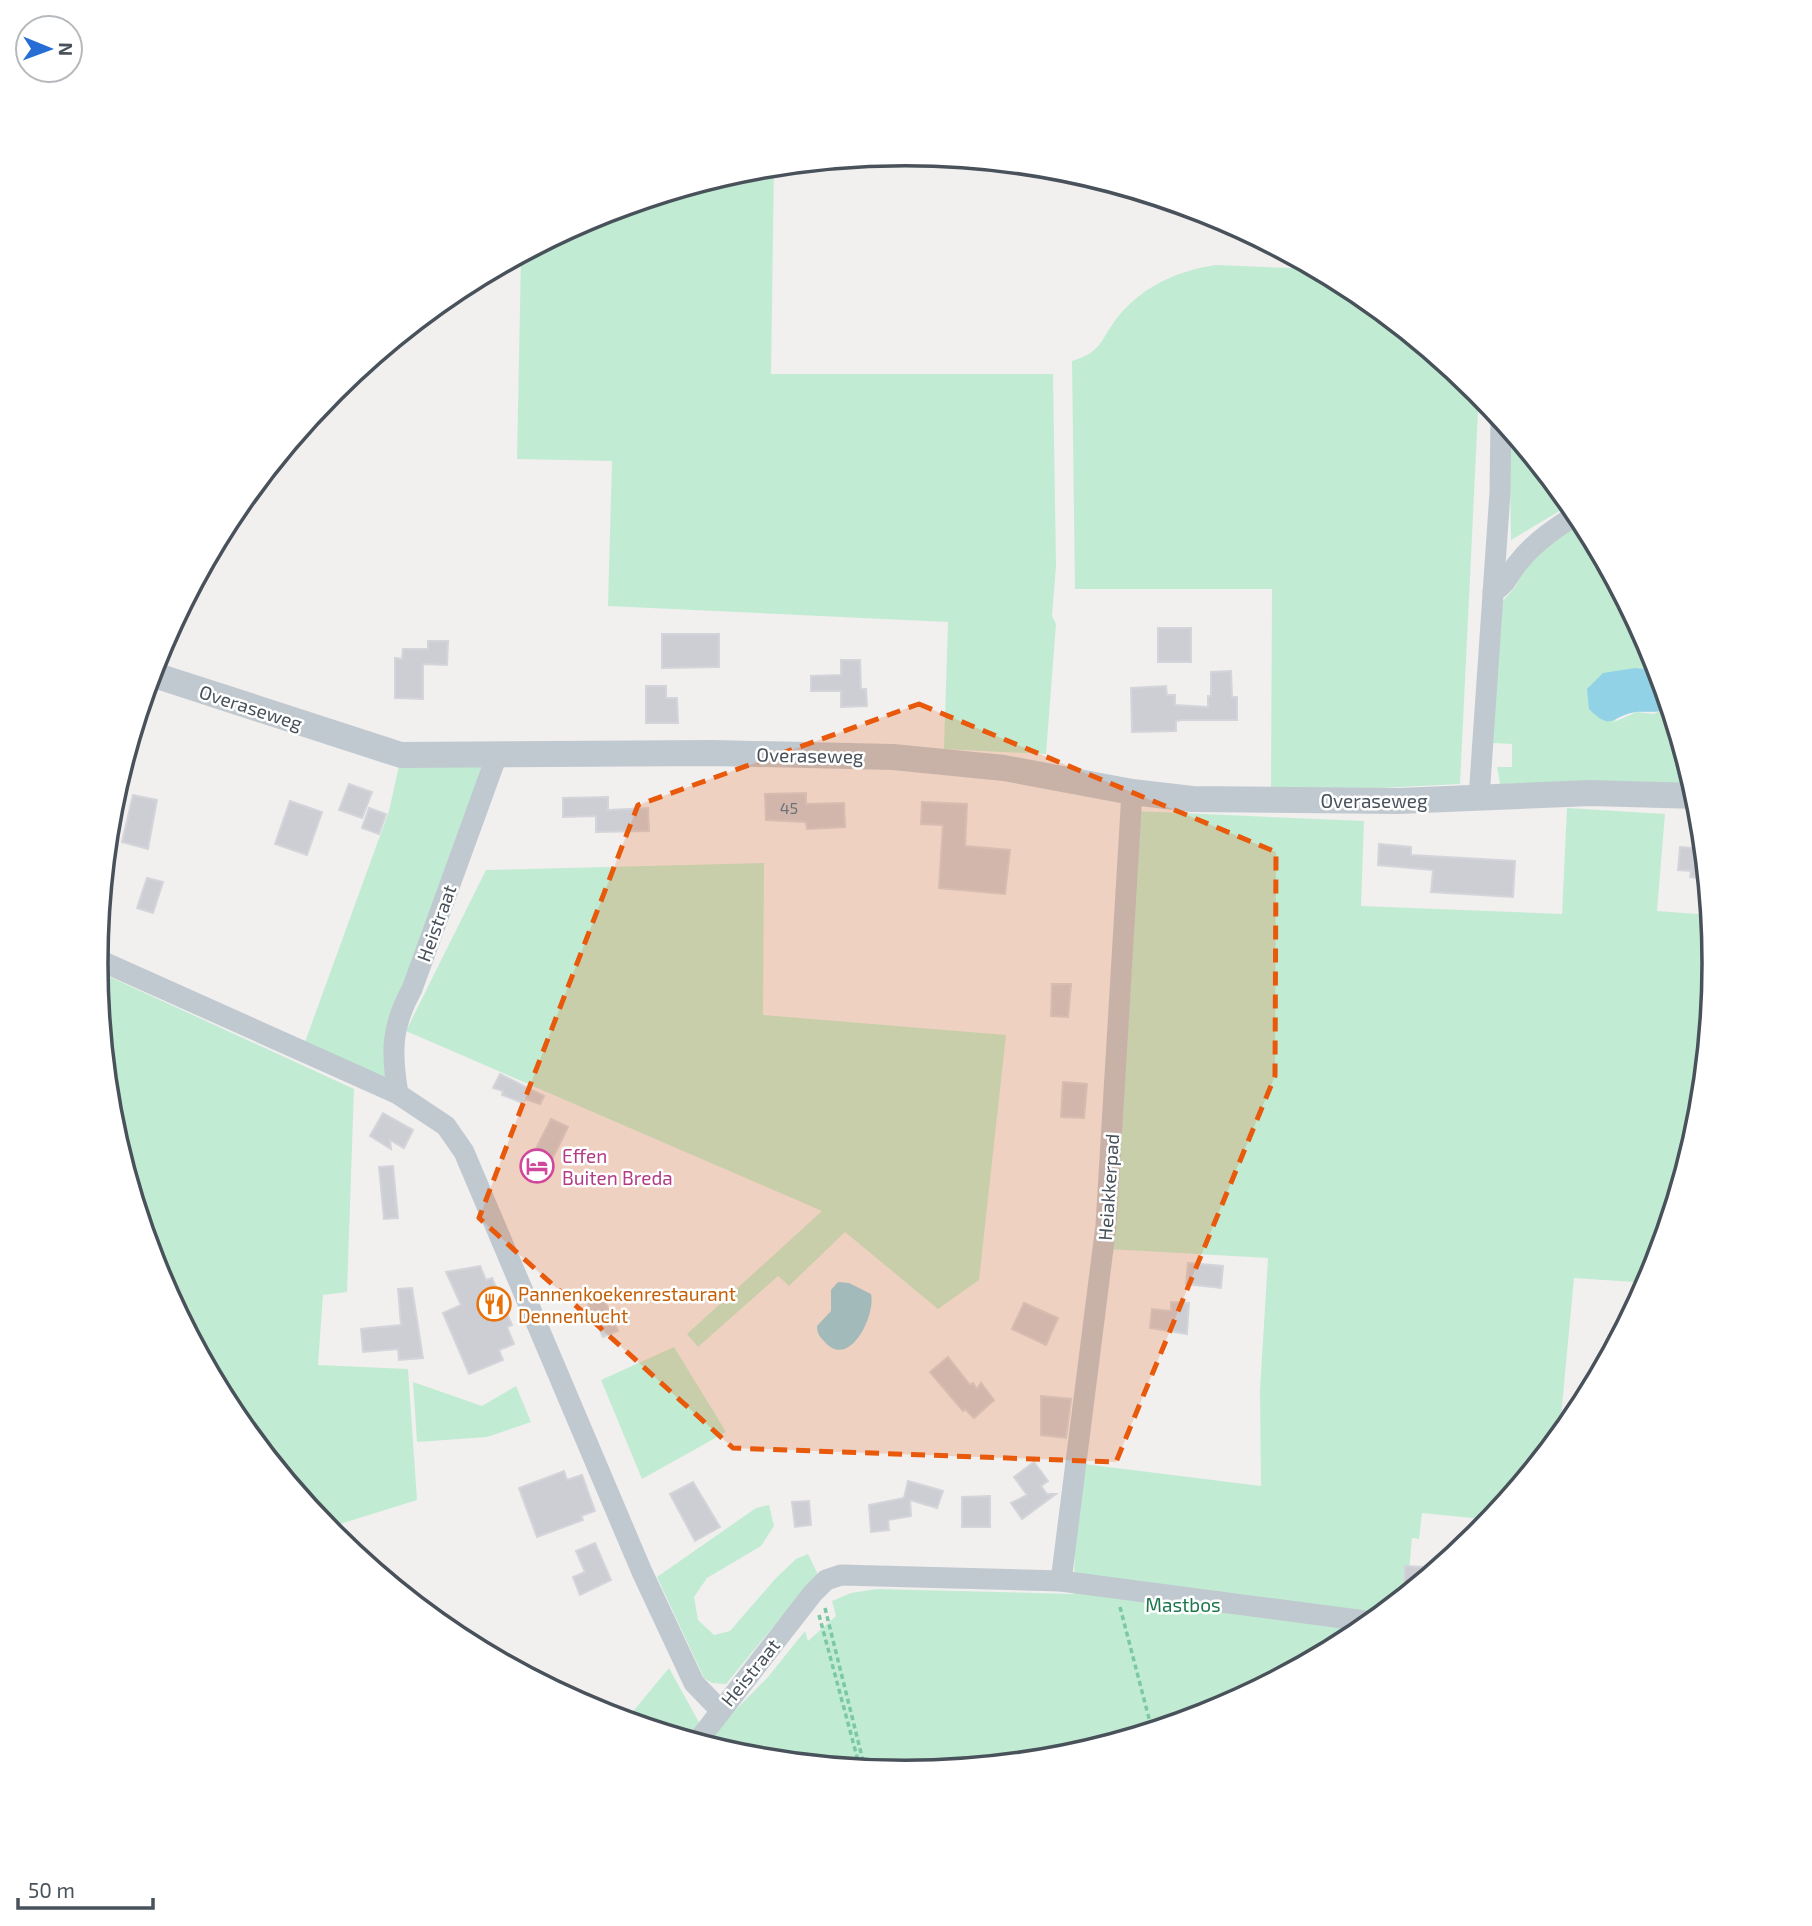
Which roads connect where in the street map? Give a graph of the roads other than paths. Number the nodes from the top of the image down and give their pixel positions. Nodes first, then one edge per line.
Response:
1 (1500, 431) edge
2 (1569, 520) edge
3 (1493, 592) junction
4 (162, 678) edge
5 (497, 755) junction
6 (1132, 792) junction
7 (1685, 796) edge
8 (1479, 798) junction
9 (108, 964) edge
10 (398, 1094) junction
11 (1061, 1581) junction
12 (1358, 1620) edge
13 (721, 1712) junction
14 (704, 1734) edge

1 - 3 street
2 - 3 street
3 - 8 street
4 - 5 street, Overaseweg
5 - 6 street, Overaseweg
5 - 10 street, Heistraat
6 - 8 street, Overaseweg
6 - 11 street, Heiakkerpad
7 - 8 street, Overaseweg
9 - 10 street, Heistraat
10 - 13 street, Heistraat
11 - 12 street
11 - 13 street, Heistraat
13 - 14 street

